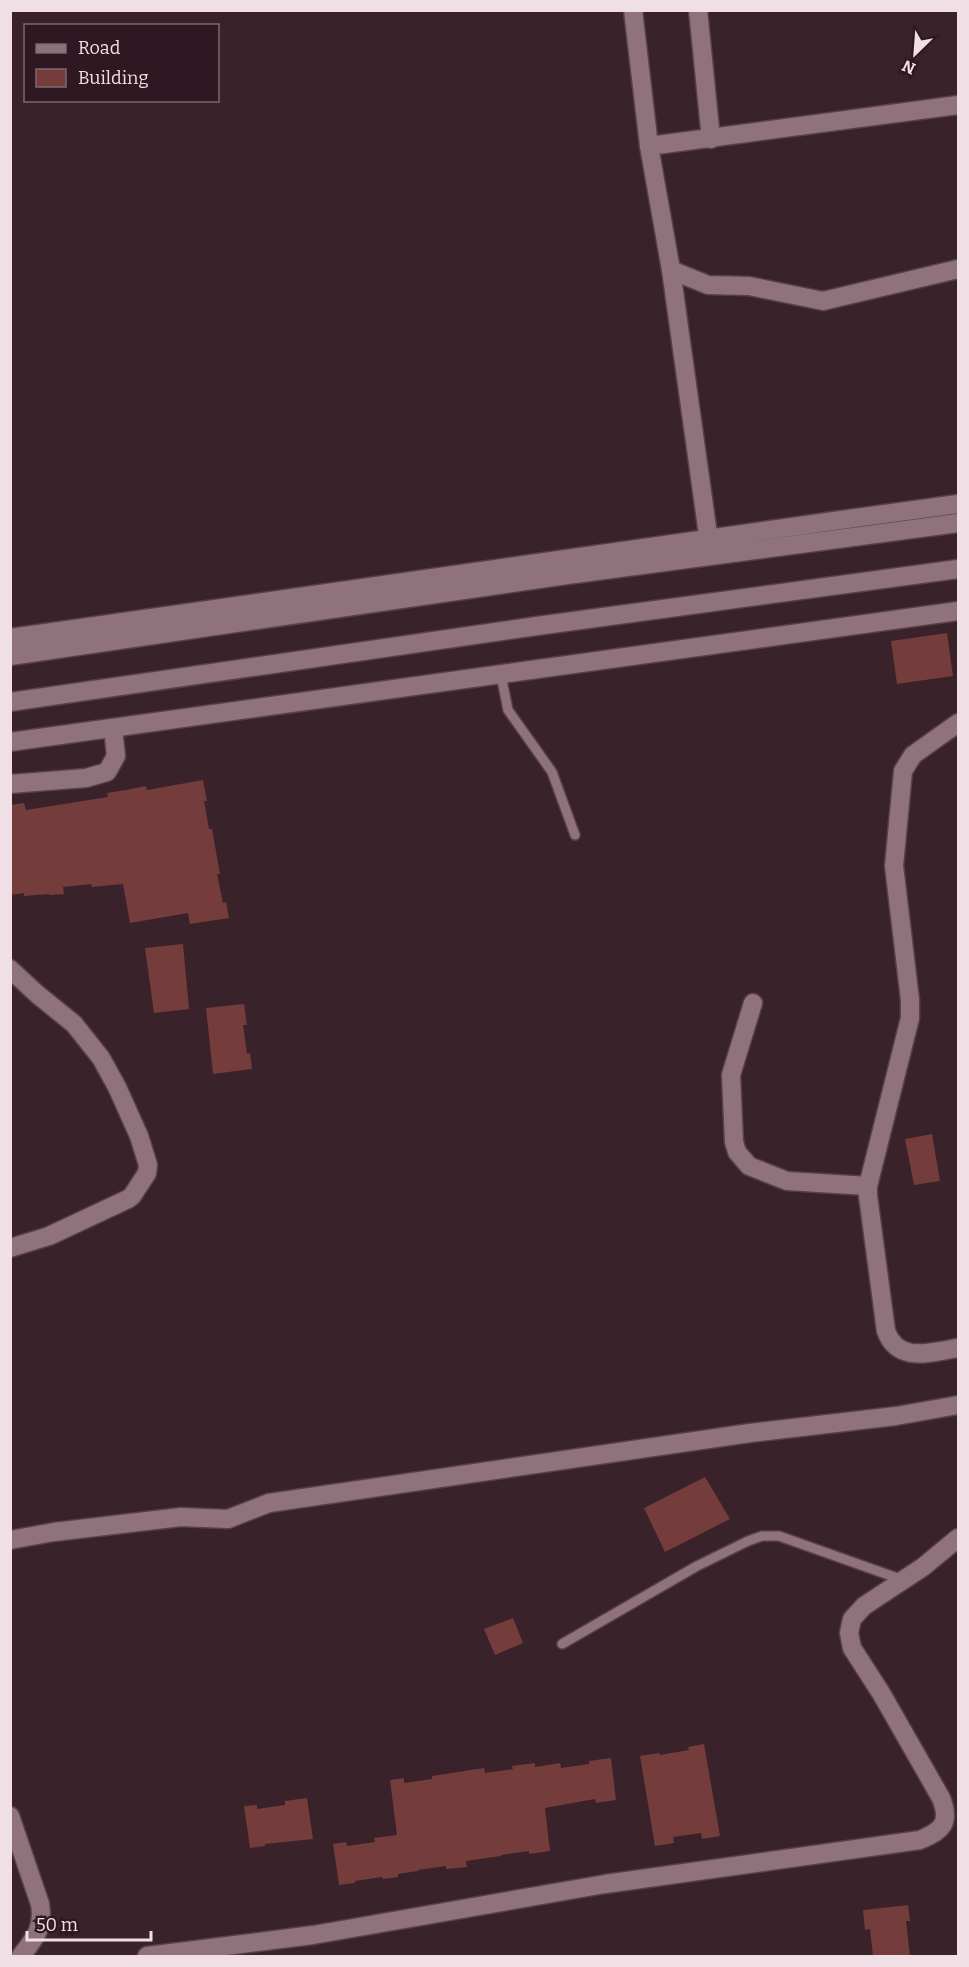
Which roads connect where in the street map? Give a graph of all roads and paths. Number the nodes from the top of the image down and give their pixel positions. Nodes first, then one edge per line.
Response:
1 (633, 10) edge
2 (698, 10) edge
3 (958, 105) edge
4 (711, 139) junction
5 (649, 146) junction
6 (958, 269) edge
7 (671, 270) junction
8 (958, 504) edge
9 (958, 523) edge
10 (708, 537) junction
11 (711, 556) junction
12 (958, 568) edge
13 (958, 611) edge
14 (10, 638) edge
15 (10, 656) edge
16 (501, 675) junction
17 (10, 702) edge
18 (958, 723) edge
19 (113, 728) junction
20 (10, 742) edge
21 (10, 784) edge
22 (575, 835) dead end
23 (10, 969) edge
24 (753, 1004) dead end
25 (868, 1186) junction
26 (10, 1248) edge
27 (958, 1348) edge
28 (958, 1405) edge
29 (958, 1538) edge
30 (10, 1540) edge
31 (903, 1580) junction
32 (562, 1644) dead end
33 (10, 1816) edge
34 (21, 1956) edge
35 (147, 1956) edge

1 - 5 street
2 - 4 street
3 - 4 street
4 - 5 street
5 - 7 street
6 - 7 street
7 - 10 street
8 - 10 street
9 - 11 street
10 - 11 street
10 - 14 street
11 - 15 street
12 - 17 street
13 - 16 street
16 - 19 street
16 - 22 lane
18 - 25 street
19 - 20 street
19 - 21 street
23 - 26 street
24 - 25 street
25 - 27 street
28 - 30 street
29 - 31 street
31 - 32 lane
31 - 35 street
33 - 34 street

